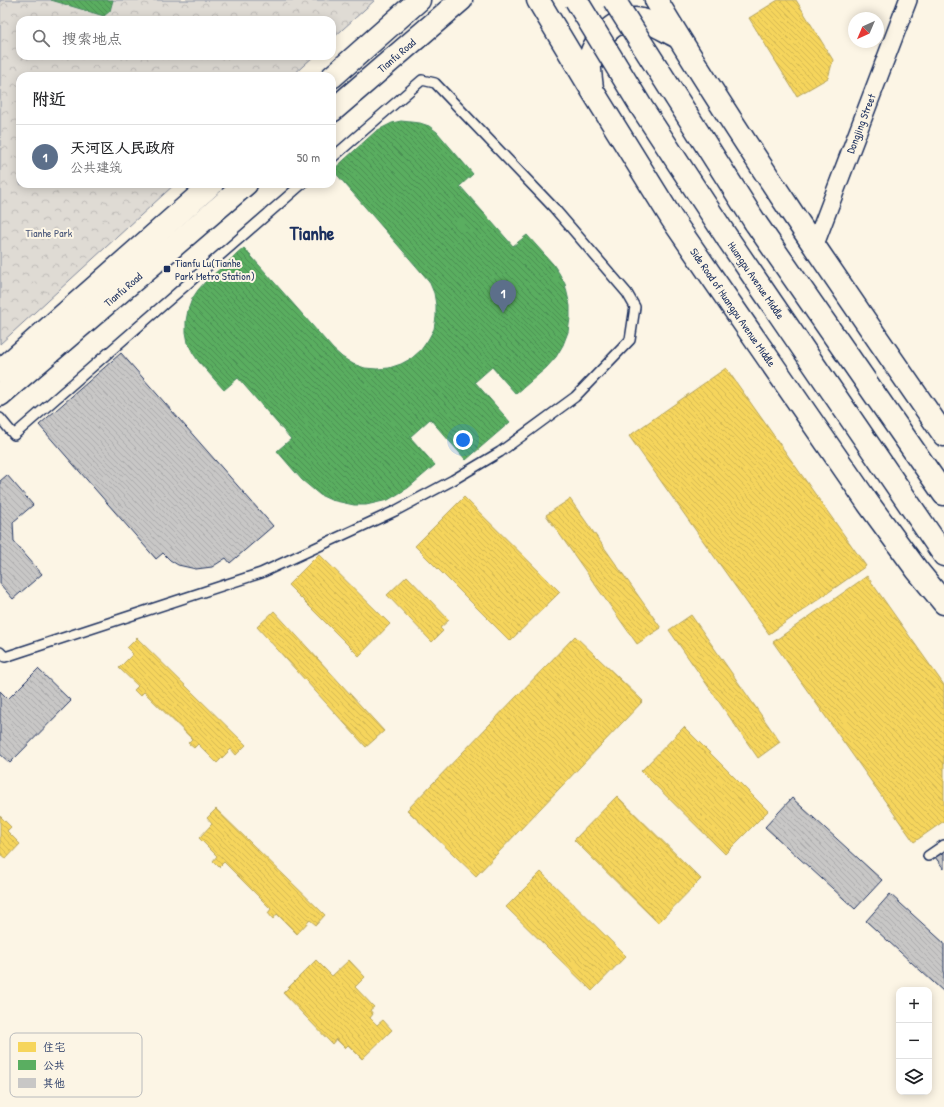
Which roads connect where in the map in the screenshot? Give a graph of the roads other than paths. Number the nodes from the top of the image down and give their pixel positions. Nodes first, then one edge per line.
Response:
1 (419, 0) edge
2 (461, 0) edge
3 (538, 0) edge
4 (576, 0) edge
5 (614, 0) edge
6 (656, 0) edge
7 (908, 0) edge
8 (678, 37) junction
9 (336, 73) edge
10 (592, 90) junction
11 (336, 108) edge
12 (336, 155) edge
13 (207, 188) edge
14 (241, 188) edge
15 (297, 188) edge
16 (814, 247) junction
17 (0, 371) edge
18 (0, 395) edge
19 (0, 418) edge
20 (944, 435) edge
21 (944, 494) edge
22 (944, 555) edge
23 (944, 604) edge
24 (0, 652) edge
25 (944, 845) edge
26 (928, 856) dead end

1 - 9 main road
2 - 11 main road, Tianfu Road
3 - 10 main road, Side Road of Huangpu Avenue Middle
4 - 22 main road, Huangpu Avenue Middle, bridge
5 - 21 main road, bridge
6 - 8 main road
7 - 16 street, Dongjing Street
8 - 10 main road
8 - 16 main road
10 - 23 main road, Side Road of Huangpu Avenue Middle
12 - 24 lane
13 - 17 main road, Tianfu Road
14 - 18 main road, Tianfu Road
15 - 19 lane
16 - 20 main road
25 - 26 lane

